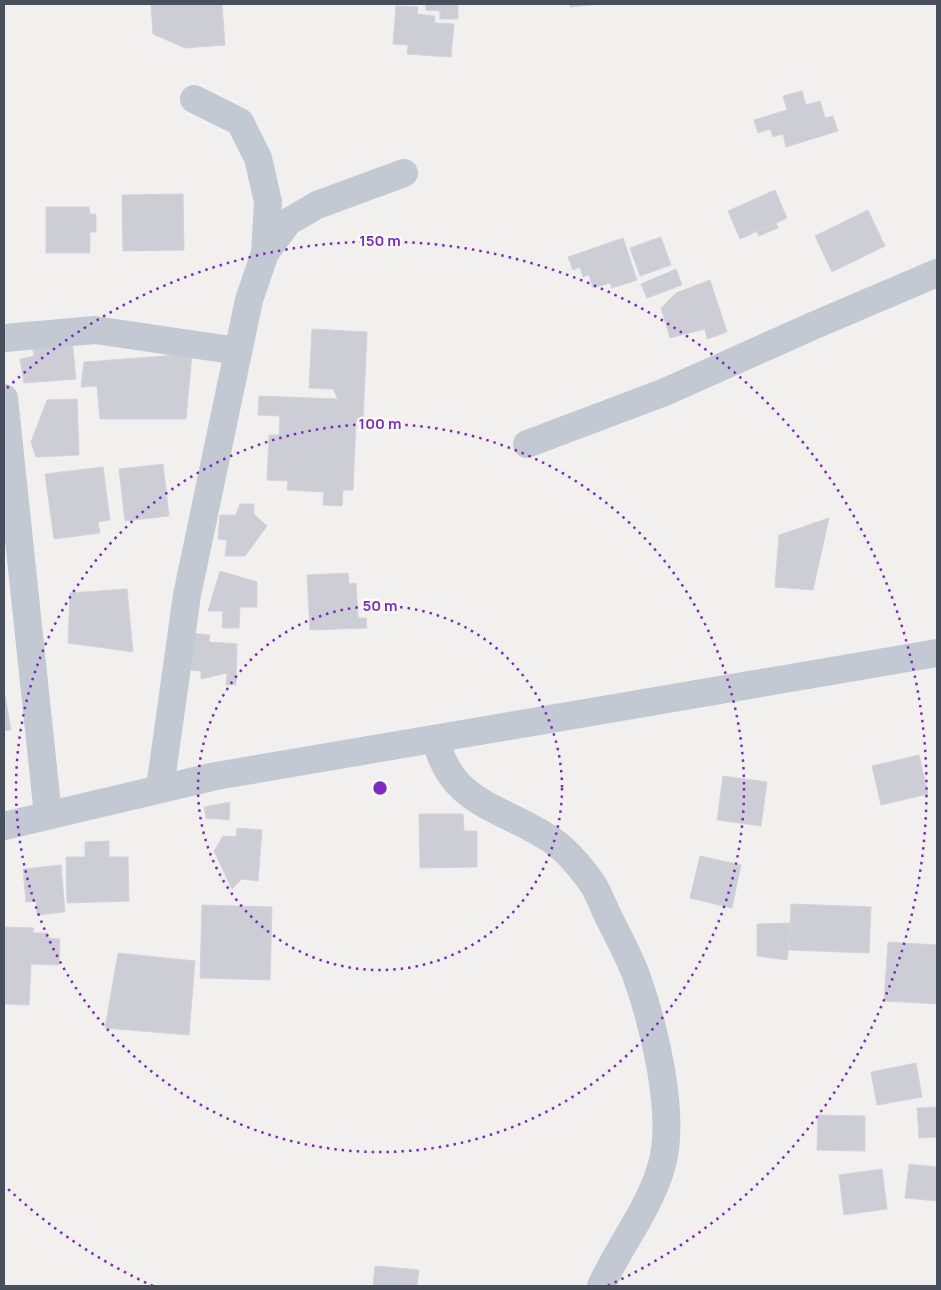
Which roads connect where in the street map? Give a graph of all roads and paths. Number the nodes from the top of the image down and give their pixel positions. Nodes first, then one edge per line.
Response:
1 (194, 99) dead end
2 (404, 173) dead end
3 (265, 253) junction
4 (937, 273) edge
5 (4, 338) edge
6 (238, 351) junction
7 (4, 398) edge
8 (527, 444) dead end
9 (9, 492) edge
10 (14, 597) edge
11 (937, 653) edge
12 (436, 739) junction
13 (160, 788) junction
14 (48, 815) junction
15 (4, 826) edge
16 (601, 1286) edge

1 - 3 street
2 - 3 street
3 - 6 street
4 - 8 street
5 - 6 street
6 - 13 street
7 - 9 street
9 - 10 street
10 - 14 street
11 - 12 street
12 - 13 street
12 - 16 street
13 - 14 street
14 - 15 street

